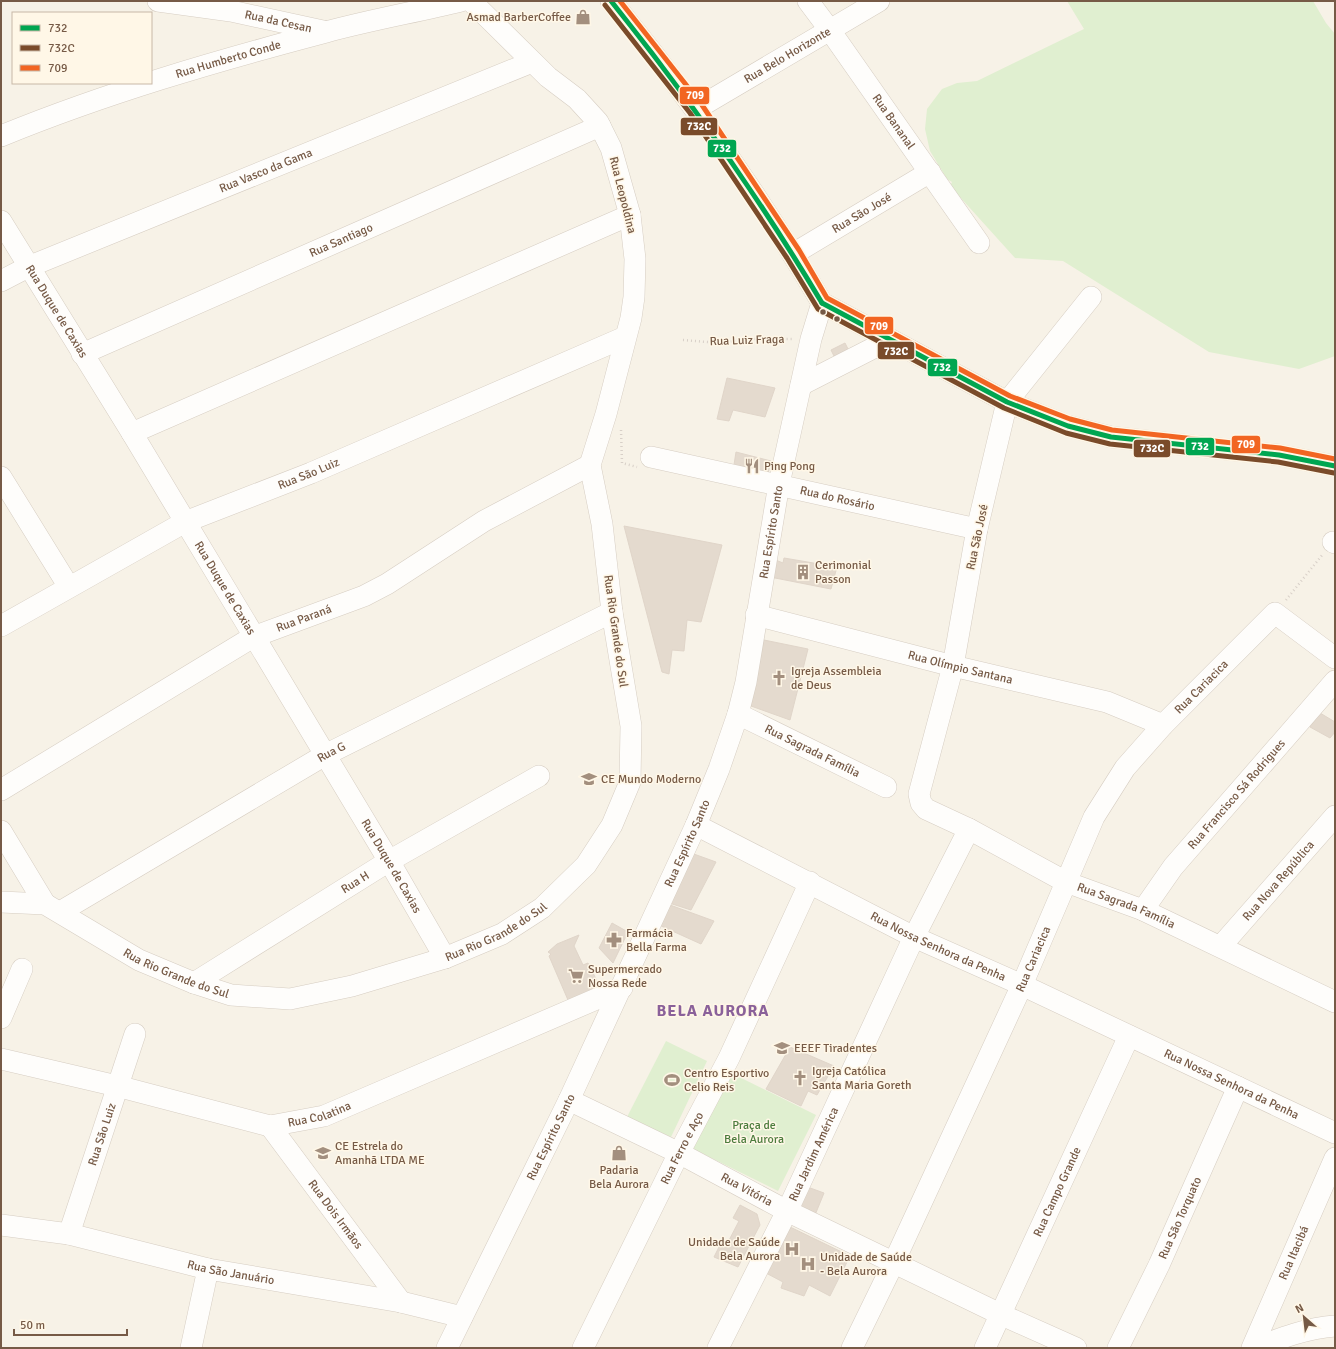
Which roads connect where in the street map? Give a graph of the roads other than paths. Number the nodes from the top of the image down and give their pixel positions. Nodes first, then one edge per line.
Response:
1 (158, 1) edge
2 (461, 1) edge
3 (471, 1) edge
4 (611, 1) edge
5 (808, 1) edge
6 (879, 1) edge
7 (425, 5) edge
8 (830, 29) junction
9 (327, 32) junction
10 (532, 62) junction
11 (152, 83) edge
12 (148, 84) edge
13 (696, 109) junction
14 (600, 126) junction
15 (1, 136) edge
16 (930, 172) junction
17 (630, 215) junction
18 (1, 221) edge
19 (979, 243) dead end
20 (794, 254) junction
21 (28, 267) junction
22 (1, 281) edge
23 (1091, 298) dead end
24 (822, 303) junction
25 (625, 337) junction
26 (889, 340) junction
27 (82, 354) junction
28 (801, 385) junction
29 (1007, 402) junction
30 (132, 433) junction
31 (646, 463) road end
32 (590, 465) junction
33 (1335, 466) edge
34 (1, 477) edge
35 (779, 484) junction
36 (184, 522) junction
37 (977, 529) junction
38 (69, 587) junction
39 (612, 612) junction
40 (756, 615) junction
41 (1, 626) edge
42 (253, 637) junction
43 (1335, 658) edge
44 (953, 666) junction
45 (1335, 681) edge
46 (738, 714) junction
47 (1163, 725) junction
48 (325, 755) junction
49 (539, 776) dead end
50 (886, 787) dead end
51 (1, 790) edge
52 (921, 803) joint
53 (1335, 816) edge
54 (696, 826) junction
55 (970, 829) junction
56 (1, 831) edge
57 (389, 861) junction
58 (810, 882) junction
59 (1066, 882) junction
60 (1, 902) edge
61 (52, 908) junction
62 (1143, 910) junction
63 (914, 937) junction
64 (1221, 946) junction
65 (445, 958) junction
66 (22, 969) dead end
67 (194, 983) junction
68 (1022, 985) junction
69 (622, 988) junction
70 (1333, 997) edge
71 (1, 1018) edge
72 (135, 1034) dead end
73 (1129, 1036) junction
74 (1, 1059) edge
75 (117, 1086) junction
76 (1238, 1087) junction
77 (569, 1100) junction
78 (270, 1126) junction
79 (1335, 1133) edge
80 (679, 1153) junction
81 (1335, 1158) edge
82 (787, 1211) junction
83 (1, 1226) edge
84 (69, 1234) junction
85 (894, 1262) junction
86 (208, 1269) junction
87 (401, 1302) junction
88 (1002, 1314) junction
89 (462, 1317) junction
90 (1335, 1326) edge
91 (191, 1348) edge
92 (448, 1348) edge
93 (583, 1348) edge
94 (718, 1348) edge
95 (852, 1348) edge
96 (985, 1348) edge
97 (1076, 1348) edge
98 (1118, 1348) edge
99 (1254, 1348) edge

1 - 9 street, Rua da Cesan
2 - 7 street, Rua Humberto Conde
3 - 10 street, Rua Leopoldina
4 - 13 street
5 - 8 street, Rua Bananal
6 - 8 street, Rua Belo Horizonte
7 - 9 street, Rua Humberto Conde
8 - 13 street, Rua Belo Horizonte
8 - 16 street, Rua Bananal
9 - 11 street, Rua Humberto Conde
10 - 14 street, Rua Leopoldina
10 - 21 street, Rua Vasco da Gama
12 - 15 street, Rua Humberto Conde
13 - 20 street
14 - 17 street, Rua Leopoldina
14 - 27 street, Rua Santiago
16 - 19 street, Rua Bananal
16 - 20 street, Rua São José
17 - 25 street, Rua Leopoldina
17 - 30 street
18 - 21 street, Rua Duque de Caxias
20 - 24 street
21 - 22 street, Rua Vasco da Gama
21 - 27 street, Rua Duque de Caxias
23 - 29 street, Rua São José
24 - 26 street
24 - 28 street, Rua Espírito Santo
25 - 32 street, Rua Leopoldina
25 - 36 street, Rua São Luiz
26 - 28 street
26 - 29 street
27 - 30 street, Rua Duque de Caxias
28 - 35 street, Rua Espírito Santo
29 - 33 street
29 - 37 street, Rua São José
30 - 36 street, Rua Duque de Caxias
31 - 35 street, Rua do Rosário
32 - 39 street, Rua Rio Grande do Sul
32 - 42 street, Rua Paraná
34 - 38 street
35 - 37 street, Rua do Rosário
35 - 40 street, Rua Espírito Santo
36 - 38 street, Rua São Luiz
36 - 42 street, Rua Duque de Caxias
37 - 44 street, Rua São José
38 - 41 street, Rua São Luiz
39 - 48 street, Rua G
39 - 65 street, Rua Rio Grande do Sul
40 - 44 street, Rua Olímpio Santana
40 - 46 street, Rua Espírito Santo
42 - 48 street, Rua Duque de Caxias
42 - 51 street, Rua Paraná
43 - 47 street, Rua Cariacica
44 - 47 street, Rua Olímpio Santana
44 - 52 street, Rua São José
45 - 62 street, Rua Francisco Sá Rodrigues
46 - 50 street, Rua Sagrada Família
46 - 54 street, Rua Espírito Santo
47 - 59 street, Rua Cariacica
48 - 57 street, Rua Duque de Caxias
48 - 61 street, Rua G
49 - 57 street, Rua H
52 - 55 street, Rua Sagrada Família
53 - 64 street, Rua Nova República
54 - 58 street, Rua Nossa Senhora da Penha
54 - 69 street, Rua Espírito Santo
55 - 59 street, Rua Sagrada Família
55 - 63 street, Rua Jardim América
56 - 61 street
57 - 65 street, Rua Duque de Caxias
57 - 67 street, Rua H
58 - 63 street, Rua Nossa Senhora da Penha
58 - 80 street, Rua Ferro e Aço
59 - 62 street, Rua Sagrada Família
59 - 68 street, Rua Cariacica
60 - 61 street, Rua Rio Grande do Sul
61 - 67 street, Rua Rio Grande do Sul
62 - 64 street, Rua Sagrada Família
63 - 68 street, Rua Nossa Senhora da Penha
63 - 82 street, Rua Jardim América
64 - 70 street, Rua Sagrada Família
65 - 67 street, Rua Rio Grande do Sul
66 - 71 street
68 - 73 street, Rua Nossa Senhora da Penha
68 - 85 street, Rua Cariacica
69 - 77 street, Rua Espírito Santo
69 - 78 street, Rua Colatina
72 - 75 street, Rua São Luiz
73 - 76 street, Rua Nossa Senhora da Penha
73 - 88 street, Rua Campo Grande
74 - 75 street, Rua Colatina
75 - 78 street, Rua Colatina
75 - 84 street, Rua São Luiz
76 - 79 street, Rua Nossa Senhora da Penha
76 - 98 street, Rua São Torquato
77 - 80 street, Rua Vitória
77 - 89 street, Rua Espírito Santo
78 - 87 street, Rua Dois Irmãos
80 - 82 street, Rua Vitória
80 - 93 street, Rua Ferro e Aço
81 - 99 street, Rua Itacibá
82 - 85 street, Rua Vitória
82 - 94 street, Rua Jardim América
83 - 84 street, Rua São Januário
84 - 86 street, Rua São Januário
85 - 88 street, Rua Vitória
85 - 95 street, Rua Cariacica
86 - 87 street, Rua São Januário
86 - 91 street
87 - 89 street, Rua São Januário
88 - 96 street, Rua Campo Grande
88 - 97 street, Rua Vitória
89 - 92 street, Rua Espírito Santo
90 - 99 street

